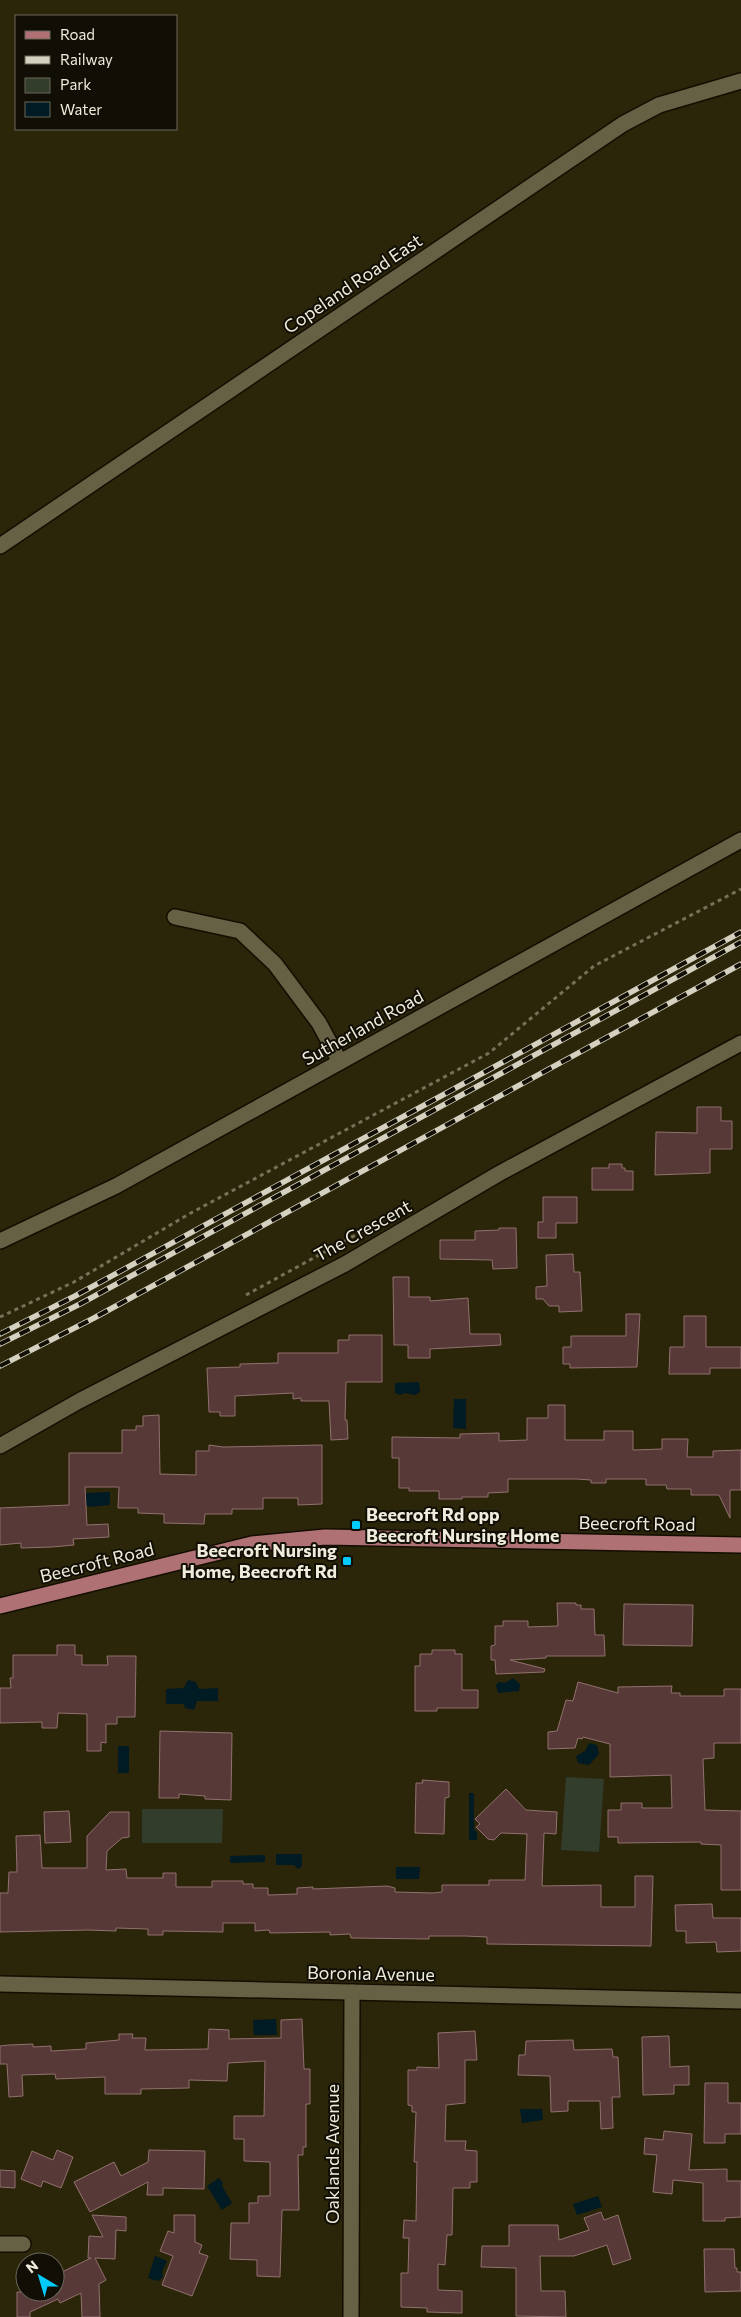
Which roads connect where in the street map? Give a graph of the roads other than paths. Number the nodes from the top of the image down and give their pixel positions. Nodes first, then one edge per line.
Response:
1 (741, 81) edge
2 (0, 546) edge
3 (741, 840) edge
4 (174, 917) dead end
5 (741, 1043) edge
6 (340, 1062) junction
7 (0, 1241) edge
8 (0, 1446) edge
9 (741, 1545) edge
10 (0, 1606) edge
11 (0, 1984) edge
12 (352, 1992) junction
13 (741, 2001) edge
14 (0, 2244) edge
15 (23, 2244) dead end
16 (350, 2317) edge

1 - 2 street, Copeland Road East
3 - 6 street, Sutherland Road
4 - 6 street
5 - 8 street, The Crescent
6 - 7 street, Sutherland Road
9 - 10 main road, Beecroft Road
11 - 12 street, Boronia Avenue
12 - 13 street, Boronia Avenue
12 - 16 street, Oaklands Avenue
14 - 15 street

